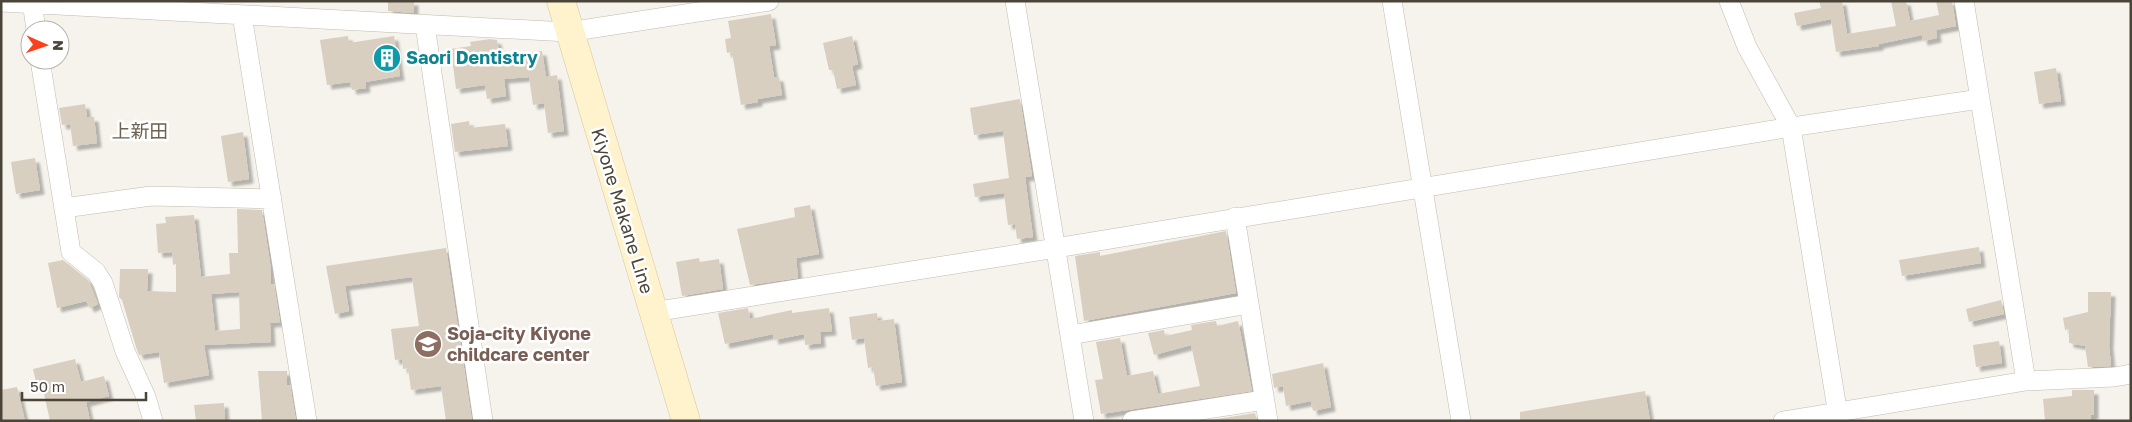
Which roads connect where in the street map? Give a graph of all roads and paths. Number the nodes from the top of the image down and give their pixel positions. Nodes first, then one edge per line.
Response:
1 (560, 1) edge
2 (769, 1) edge
3 (1015, 1) edge
4 (1392, 1) edge
5 (1729, 1) edge
6 (1964, 1) edge
7 (1, 2) edge
8 (32, 3) edge
9 (286, 9) edge
10 (242, 15) junction
11 (35, 20) edge
12 (425, 25) junction
13 (568, 32) junction
14 (42, 70) edge
15 (1980, 99) junction
16 (1790, 127) junction
17 (1423, 188) junction
18 (272, 199) junction
19 (64, 208) junction
20 (1235, 217) junction
21 (1056, 248) junction
22 (1249, 304) junction
23 (653, 312) junction
24 (1070, 335) junction
25 (2131, 374) edge
26 (2026, 381) junction
27 (1264, 400) junction
28 (1839, 416) edge
29 (153, 421) edge
30 (307, 421) edge
31 (483, 421) edge
32 (686, 421) edge
33 (1084, 421) edge
34 (1132, 421) edge
35 (1268, 421) edge
36 (1461, 421) edge
37 (1783, 421) edge

1 - 13 main road, Kiyone Makane Line
2 - 13 street
3 - 21 street
4 - 17 street
5 - 16 street
6 - 15 street
7 - 8 street
8 - 10 street
8 - 11 street
9 - 10 street
9 - 12 street
10 - 18 street
12 - 13 street
12 - 31 street
13 - 23 main road, Kiyone Makane Line
14 - 19 street
15 - 16 street
15 - 26 street
16 - 17 street
16 - 28 street
17 - 20 street
17 - 36 street
18 - 19 street
18 - 30 street
19 - 29 street
20 - 21 street
20 - 22 street
21 - 23 street
21 - 24 street
22 - 24 street
22 - 27 street
23 - 32 main road, Kiyone Makane Line
24 - 33 street
25 - 26 street
26 - 28 street
27 - 34 street
27 - 35 street
28 - 37 street

